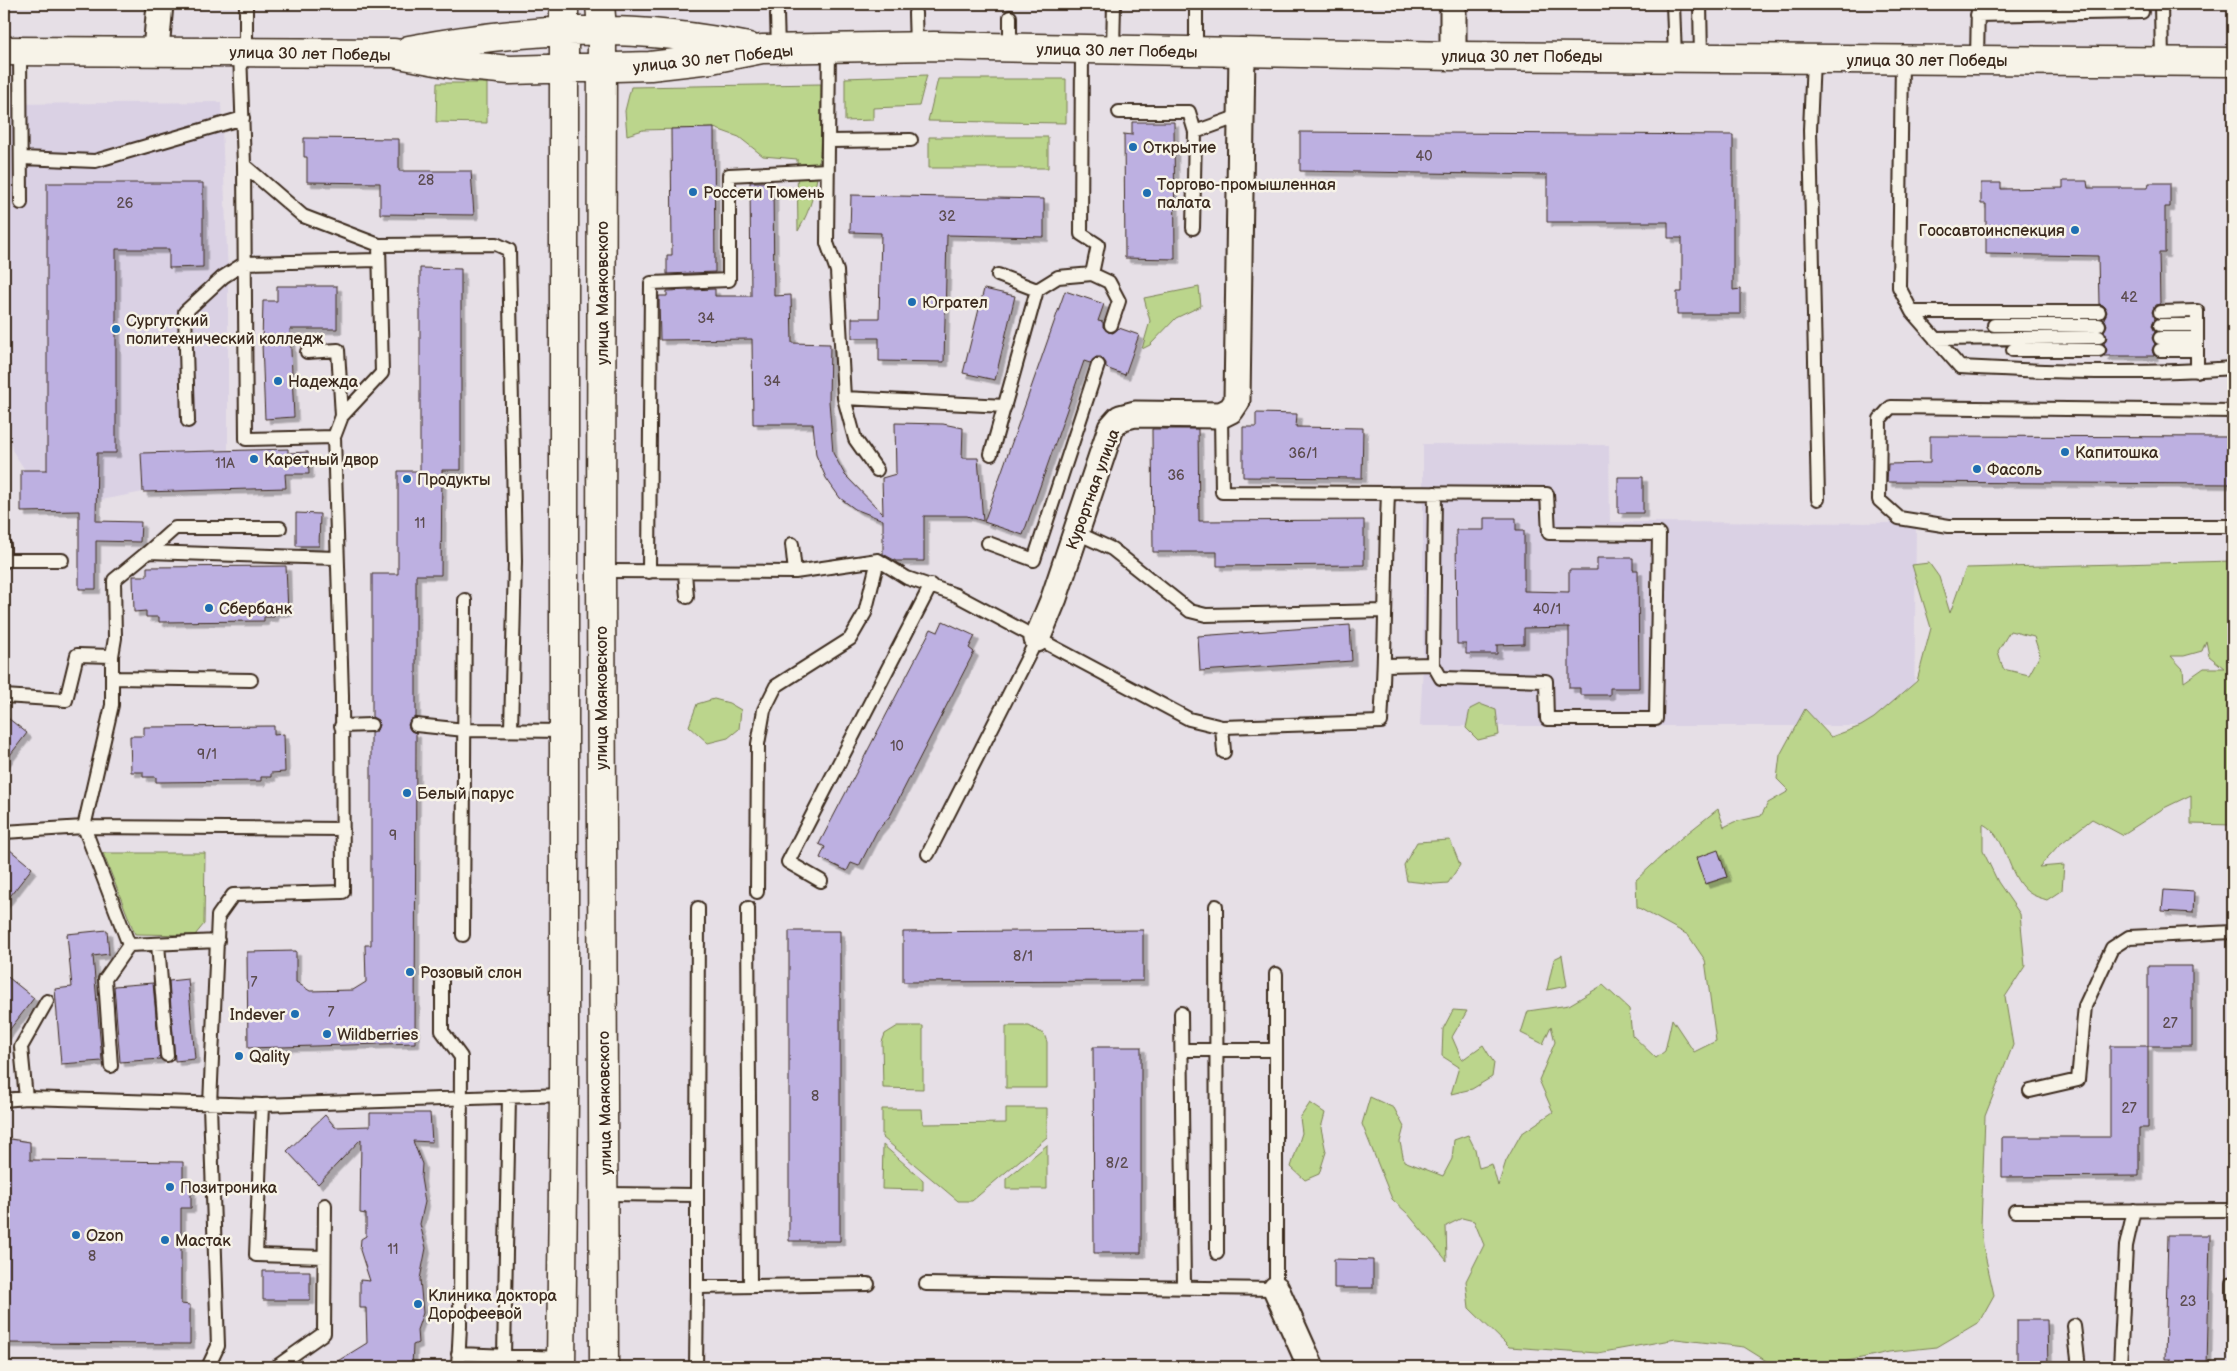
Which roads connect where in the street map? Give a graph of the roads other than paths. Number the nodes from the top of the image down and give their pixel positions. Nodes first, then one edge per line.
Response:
1 (160, 4) edge
2 (246, 4) edge
3 (1114, 4) edge
4 (1196, 4) edge
5 (1453, 4) edge
6 (1673, 4) edge
7 (1700, 4) edge
8 (2161, 4) edge
9 (1977, 9) edge
10 (2142, 12) dead end
11 (915, 13) dead end
12 (777, 14) dead end
13 (601, 16) edge
14 (563, 17) edge
15 (1010, 17) dead end
16 (916, 47) junction
17 (829, 48) junction
18 (1010, 48) junction
19 (770, 49) junction
20 (1113, 49) junction
21 (156, 50) junction
22 (1082, 50) junction
23 (12, 51) edge
24 (1242, 51) junction
25 (243, 52) junction
26 (1196, 52) junction
27 (394, 53) junction
28 (1453, 56) junction
29 (1688, 58) junction
30 (1813, 59) junction
31 (1902, 60) junction
32 (1977, 60) junction
33 (2162, 62) junction
34 (2233, 62) edge
35 (601, 67) junction
36 (562, 68) junction
37 (1120, 112) dead end
38 (1239, 112) junction
39 (243, 118) junction
40 (1195, 132) junction
41 (911, 140) dead end
42 (828, 141) junction
43 (22, 158) junction
44 (244, 165) junction
45 (827, 170) junction
46 (21, 203) dead end
47 (1193, 228) dead end
48 (379, 245) junction
49 (378, 260) junction
50 (245, 263) junction
51 (1092, 274) junction
52 (998, 275) dead end
53 (1037, 290) junction
54 (1912, 312) junction
55 (1985, 312) junction
56 (1111, 325) dead end
57 (1994, 325) junction
58 (2099, 331) junction
59 (2004, 336) junction
60 (2197, 338) junction
61 (1935, 339) junction
62 (2013, 350) junction
63 (307, 352) dead end
64 (1098, 366) dead end
65 (2233, 368) edge
66 (2029, 371) junction
67 (2197, 371) junction
68 (844, 398) junction
69 (1005, 406) junction
70 (2233, 412) edge
71 (1221, 415) junction
72 (342, 416) junction
73 (188, 421) dead end
74 (334, 437) junction
75 (991, 454) dead end
76 (877, 470) dead end
77 (1388, 493) junction
78 (1435, 493) junction
79 (1818, 498) dead end
80 (2233, 526) edge
81 (280, 528) dead end
82 (1075, 532) junction
83 (988, 543) dead end
84 (792, 544) dead end
85 (4, 545) edge
86 (148, 552) junction
87 (336, 558) junction
88 (62, 560) dead end
89 (878, 560) junction
90 (4, 561) edge
91 (601, 571) junction
92 (649, 572) junction
93 (795, 572) junction
94 (686, 573) junction
95 (931, 585) junction
96 (687, 598) dead end
97 (465, 600) dead end
98 (1384, 611) junction
99 (1037, 638) junction
100 (112, 656) junction
101 (1433, 664) junction
102 (1385, 665) junction
103 (112, 678) junction
104 (251, 680) dead end
105 (4, 696) edge
106 (372, 725) dead end
107 (416, 725) dead end
108 (341, 726) junction
109 (1222, 726) junction
110 (464, 730) junction
111 (511, 730) junction
112 (564, 731) junction
113 (1224, 752) dead end
114 (84, 827) junction
115 (343, 829) junction
116 (4, 832) edge
117 (928, 854) dead end
118 (821, 882) dead end
119 (757, 892) dead end
120 (1216, 906) dead end
121 (698, 908) dead end
122 (748, 908) dead end
123 (2233, 932) edge
124 (463, 935) dead end
125 (218, 941) junction
126 (129, 944) junction
127 (158, 944) junction
128 (1276, 974) dead end
129 (442, 981) dead end
130 (47, 1001) dead end
131 (1181, 1013) dead end
132 (1182, 1050) junction
133 (1216, 1050) junction
134 (1276, 1050) junction
135 (167, 1055) dead end
136 (111, 1066) dead end
137 (2030, 1091) dead end
138 (564, 1095) junction
139 (509, 1096) junction
140 (462, 1097) junction
141 (26, 1098) junction
142 (4, 1100) edge
143 (210, 1105) junction
144 (262, 1105) junction
145 (605, 1194) junction
146 (697, 1195) junction
147 (325, 1205) dead end
148 (2134, 1210) junction
149 (2233, 1210) edge
150 (2015, 1211) dead end
151 (1217, 1253) dead end
152 (324, 1257) junction
153 (2233, 1283) edge
154 (868, 1284) dead end
155 (926, 1284) dead end
156 (750, 1286) junction
157 (697, 1287) junction
158 (1184, 1287) junction
159 (1276, 1289) junction
160 (2233, 1295) edge
161 (2074, 1326) dead end
162 (497, 1359) edge
163 (561, 1363) edge
164 (458, 1364) edge
165 (208, 1367) edge
166 (276, 1367) edge
167 (604, 1367) edge
168 (696, 1367) edge
169 (1311, 1367) edge
170 (2079, 1367) edge
171 (2120, 1367) edge

1 - 21 street
2 - 25 lane
3 - 20 lane
4 - 26 lane
5 - 28 street
6 - 29 lane
7 - 29 lane
8 - 33 lane
9 - 10 lane
9 - 32 lane
11 - 16 lane
12 - 19 lane
13 - 14 main road
13 - 19 main road
13 - 35 main road, улица Маяковского
14 - 27 main road
14 - 36 main road
15 - 18 lane
16 - 17 main road, улица 30 лет Победы
16 - 18 main road, улица 30 лет Победы
17 - 19 main road, улица 30 лет Победы
17 - 42 lane
18 - 22 main road, улица 30 лет Победы
19 - 35 main road, улица 30 лет Победы
20 - 22 main road, улица 30 лет Победы
20 - 26 main road, улица 30 лет Победы
21 - 23 main road, улица 30 лет Победы
21 - 25 main road, улица 30 лет Победы
22 - 51 lane
23 - 43 lane
24 - 26 main road, улица 30 лет Победы
24 - 28 main road, улица 30 лет Победы
24 - 38 street
25 - 27 main road, улица 30 лет Победы
25 - 39 lane
27 - 36 main road, улица 30 лет Победы
28 - 29 main road, улица 30 лет Победы
29 - 30 main road, улица 30 лет Победы
30 - 31 main road, улица 30 лет Победы
30 - 79 lane
31 - 32 main road, улица 30 лет Победы
31 - 54 lane
32 - 33 main road, улица 30 лет Победы
33 - 34 main road, улица 30 лет Победы
35 - 36 main road, улица 30 лет Победы
35 - 91 main road, улица Маяковского
36 - 112 main road
37 - 40 lane
38 - 40 lane
38 - 71 street
39 - 43 lane
39 - 44 lane
40 - 47 lane
41 - 42 lane
42 - 45 lane
43 - 46 lane
44 - 48 lane
44 - 50 lane
45 - 68 lane
45 - 92 lane
48 - 49 lane
48 - 111 lane
49 - 50 lane
49 - 72 lane
50 - 73 lane
50 - 74 lane
51 - 53 lane
51 - 56 lane
52 - 53 lane
53 - 69 lane
54 - 55 lane
54 - 61 lane
55 - 57 lane
55 - 58 lane
57 - 58 lane
57 - 59 lane
58 - 59 lane
58 - 62 lane
59 - 61 lane
59 - 62 lane
60 - 60 lane
60 - 67 lane
61 - 66 lane
62 - 66 lane
63 - 72 lane
64 - 83 lane
65 - 67 lane
66 - 67 lane
68 - 69 lane
68 - 76 lane
69 - 75 lane
70 - 80 lane
71 - 77 lane
71 - 82 street, Курортная улица
72 - 74 lane
74 - 87 lane
77 - 78 lane
77 - 98 lane
78 - 101 lane
78 - 101 lane
81 - 86 lane
82 - 98 lane
82 - 99 street, Курортная улица
84 - 93 lane
85 - 90 lane
86 - 87 lane
86 - 100 lane
87 - 108 lane
88 - 90 lane
89 - 93 lane
89 - 95 lane
89 - 119 lane
91 - 92 lane
91 - 145 main road, улица Маяковского
92 - 94 lane
93 - 94 lane
94 - 96 lane
95 - 99 lane
95 - 118 lane
97 - 110 lane
98 - 102 lane
99 - 109 lane
99 - 117 lane, Курортная улица
100 - 103 lane
100 - 105 lane
101 - 102 lane
102 - 109 lane
103 - 104 lane
103 - 114 lane
106 - 108 lane
107 - 110 lane
108 - 115 lane
109 - 113 lane
110 - 111 lane
110 - 124 lane
111 - 112 lane
112 - 138 main road
114 - 115 lane
114 - 116 lane
114 - 126 lane
115 - 125 lane
120 - 133 lane
121 - 146 lane
122 - 156 lane
123 - 137 lane
125 - 127 lane
125 - 143 lane
126 - 127 lane
126 - 136 lane
127 - 135 lane
128 - 134 lane
129 - 140 lane
130 - 141 lane
131 - 132 lane
132 - 133 lane
132 - 158 lane
133 - 134 lane
133 - 151 lane
134 - 159 lane
138 - 139 lane
138 - 163 main road
139 - 140 lane
139 - 162 lane
140 - 144 lane
140 - 164 lane
141 - 142 lane
141 - 143 lane
143 - 144 lane
143 - 165 lane
144 - 152 lane
145 - 146 lane
145 - 167 main road, улица Маяковского
146 - 157 lane
147 - 152 lane
148 - 149 lane
148 - 150 lane
148 - 171 lane
152 - 166 lane
153 - 160 lane
154 - 156 lane
155 - 158 lane
156 - 157 lane
157 - 168 lane
158 - 159 lane
159 - 169 street
161 - 170 lane
162 - 163 lane
162 - 164 lane

